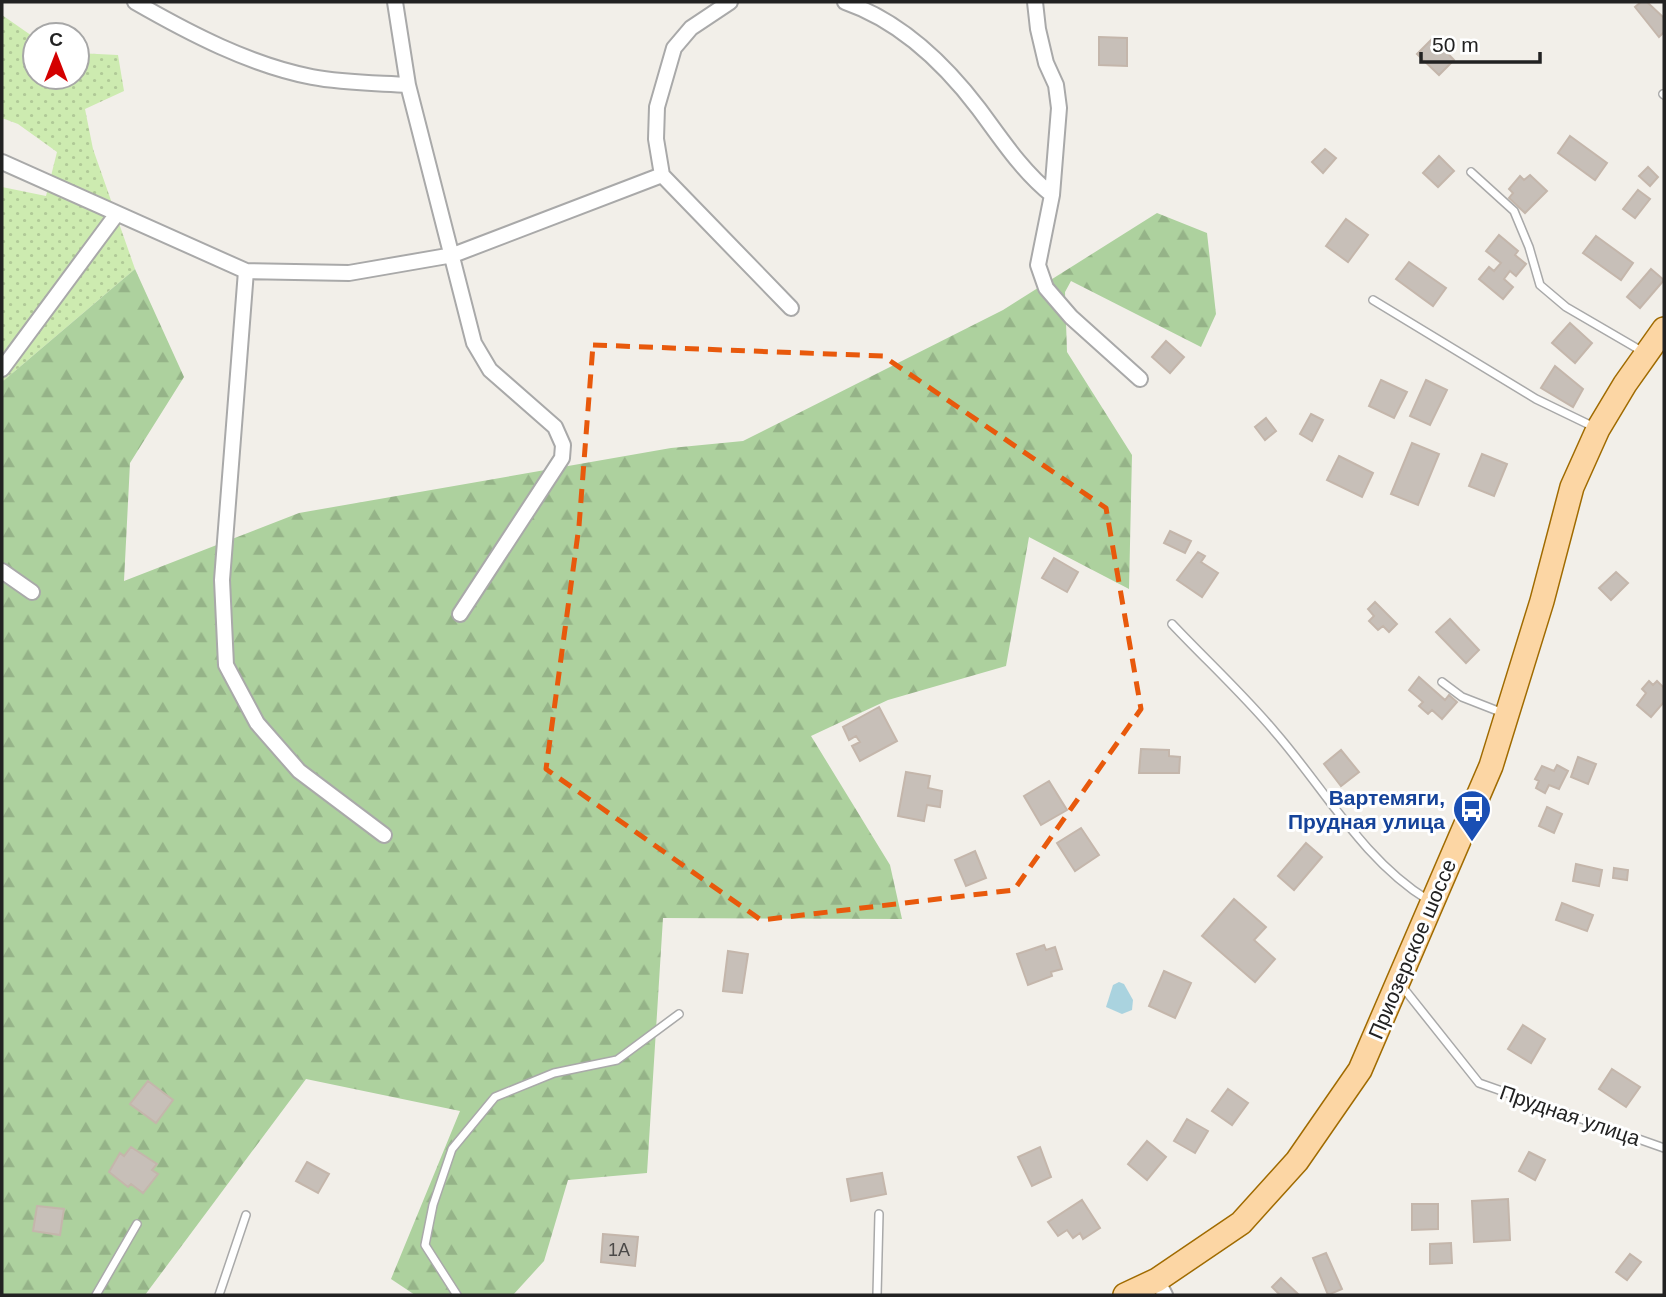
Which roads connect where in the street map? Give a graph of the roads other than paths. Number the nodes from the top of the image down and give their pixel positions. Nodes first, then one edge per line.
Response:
1 (135, 2) edge
2 (395, 2) edge
3 (730, 2) edge
4 (845, 2) edge
5 (1035, 2) edge
6 (408, 85) junction
7 (2, 162) edge
8 (1471, 172) dead end
9 (662, 175) junction
10 (1052, 195) junction
11 (116, 215) junction
12 (453, 255) junction
13 (246, 271) junction
14 (1373, 300) dead end
15 (790, 308) dead end
16 (1664, 329) edge
17 (1645, 353) junction
18 (2, 369) edge
19 (1140, 379) dead end
20 (1598, 429) junction
21 (2, 571) edge
22 (32, 592) dead end
23 (460, 614) dead end
24 (1172, 624) dead end
25 (1442, 682) dead end
26 (1508, 715) junction
27 (384, 835) dead end
28 (1432, 902) junction
29 (1397, 983) junction
30 (679, 1014) dead end
31 (1664, 1148) edge
32 (879, 1214) dead end
33 (246, 1215) dead end
34 (137, 1224) dead end
35 (1161, 1287) edge
36 (96, 1295) edge
37 (219, 1295) edge
38 (457, 1295) edge
39 (877, 1295) edge
40 (1125, 1295) edge

1 - 6 street
2 - 6 street
3 - 9 street
4 - 10 street
5 - 10 street
6 - 12 street
7 - 11 street
8 - 17 lane
9 - 12 street
9 - 15 street
10 - 19 street
11 - 13 street
11 - 18 street
12 - 13 street
12 - 23 street
13 - 27 street
14 - 20 lane
16 - 17 main road, Приозерское шоссе
17 - 20 main road, Приозерское шоссе
20 - 26 main road, Приозерское шоссе
21 - 22 street
24 - 28 lane
25 - 26 lane
26 - 28 main road, Приозерское шоссе
28 - 29 main road, Приозерское шоссе
29 - 31 lane, Прудная улица
29 - 35 main road, Приозерское шоссе
30 - 38 lane
32 - 39 lane
33 - 37 lane
34 - 36 lane
35 - 40 main road, Приозерское шоссе

